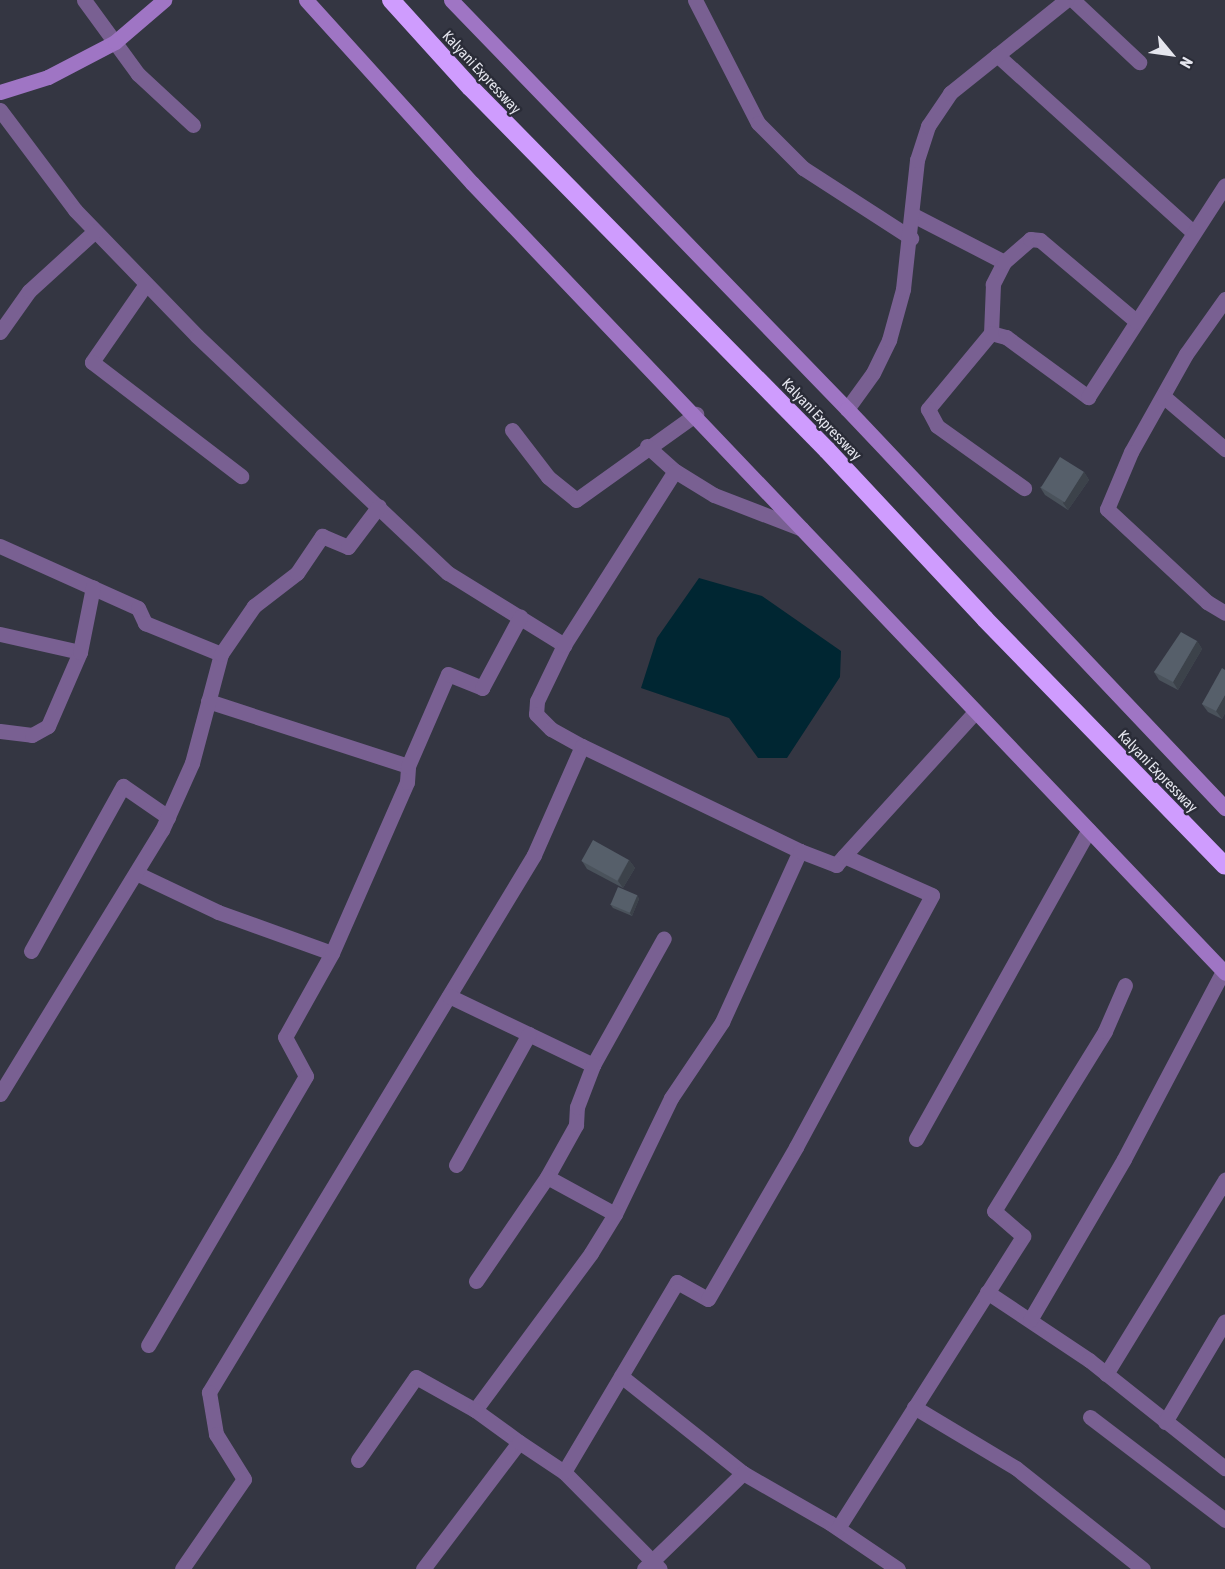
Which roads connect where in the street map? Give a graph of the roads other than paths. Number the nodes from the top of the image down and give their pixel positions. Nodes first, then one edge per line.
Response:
1 (84, 0) edge
2 (164, 0) edge
3 (306, 0) edge
4 (391, 0) edge
5 (452, 0) edge
6 (695, 0) edge
7 (1066, 0) edge
8 (1073, 0) edge
9 (115, 42) junction
10 (997, 55) junction
11 (1139, 62) dead end
12 (0, 92) edge
13 (0, 110) edge
14 (193, 125) dead end
15 (1225, 185) edge
16 (913, 215) junction
17 (95, 231) junction
18 (1192, 231) junction
19 (911, 238) junction
20 (1004, 262) junction
21 (146, 284) junction
22 (1225, 300) edge
23 (1136, 321) junction
24 (0, 332) edge
25 (991, 333) junction
26 (1163, 396) junction
27 (848, 409) junction
28 (696, 414) junction
29 (512, 430) dead end
30 (646, 446) junction
31 (1225, 449) edge
32 (675, 471) junction
33 (241, 476) dead end
34 (1024, 488) dead end
35 (379, 506) junction
36 (802, 529) junction
37 (0, 546) edge
38 (93, 587) junction
39 (1225, 613) edge
40 (520, 617) junction
41 (0, 634) edge
42 (564, 645) junction
43 (80, 652) junction
44 (221, 654) junction
45 (208, 701) junction
46 (975, 712) junction
47 (0, 731) edge
48 (582, 746) junction
49 (408, 766) junction
50 (1225, 808) edge
51 (168, 816) junction
52 (1089, 830) junction
53 (800, 851) junction
54 (844, 856) junction
55 (1225, 866) edge
56 (136, 873) junction
57 (664, 938) dead end
58 (31, 951) dead end
59 (332, 953) junction
60 (1224, 972) edge
61 (1125, 985) dead end
62 (449, 996) junction
63 (529, 1034) junction
64 (593, 1065) junction
65 (0, 1094) edge
66 (916, 1139) dead end
67 (456, 1166) dead end
68 (547, 1177) junction
69 (1225, 1180) edge
70 (615, 1214) junction
71 (476, 1281) dead end
72 (987, 1292) junction
73 (1030, 1320) junction
74 (1225, 1321) edge
75 (148, 1345) dead end
76 (1106, 1374) junction
77 (621, 1376) junction
78 (914, 1407) junction
79 (475, 1410) junction
80 (1090, 1417) dead end
81 (1165, 1422) junction
82 (519, 1442) junction
83 (358, 1460) dead end
84 (1225, 1468) edge
85 (564, 1472) junction
86 (744, 1473) junction
87 (1225, 1520) edge
88 (838, 1528) junction
89 (652, 1566) edge
90 (182, 1569) edge
91 (423, 1569) edge
92 (898, 1569) edge
93 (1143, 1569) edge

1 - 9 street
2 - 9 street
3 - 28 street
4 - 55 highway, Kalyani Expressway
5 - 27 street
6 - 19 street
7 - 10 street
8 - 11 street
9 - 12 street
9 - 14 street
10 - 16 street
10 - 18 street
13 - 17 street
15 - 18 street
16 - 19 street
16 - 20 street
17 - 21 street
17 - 24 street
18 - 23 street
19 - 27 street
20 - 23 street
20 - 25 street
21 - 33 street
21 - 35 street
22 - 26 street
23 - 25 street
25 - 34 street
26 - 31 street
26 - 39 street
27 - 50 street
28 - 30 street
28 - 36 street
29 - 30 street
30 - 32 street
32 - 36 street
32 - 42 street
35 - 40 street
35 - 44 street
36 - 46 street
37 - 38 street
38 - 43 street
38 - 44 street
40 - 42 street
40 - 49 street
41 - 43 street
42 - 48 street
43 - 47 street
44 - 45 street
45 - 49 street
45 - 51 street
46 - 52 street
46 - 54 street
48 - 53 street
48 - 62 street
49 - 59 street
51 - 56 street
51 - 58 street
52 - 60 street
52 - 66 street
53 - 54 street
53 - 70 street
54 - 77 street
56 - 59 street
56 - 65 street
57 - 64 street
59 - 75 street
60 - 73 street
61 - 72 street
62 - 63 street
62 - 90 street
63 - 64 street
63 - 67 street
64 - 68 street
68 - 70 street
68 - 71 street
69 - 76 street
70 - 79 street
72 - 73 street
72 - 78 street
73 - 76 street
74 - 81 street
76 - 81 street
77 - 85 street
77 - 86 street
78 - 88 street
78 - 93 street
79 - 82 street
79 - 83 street
80 - 87 street
81 - 84 street
82 - 85 street
82 - 91 street
85 - 89 street
86 - 88 street
86 - 89 street
88 - 92 street

